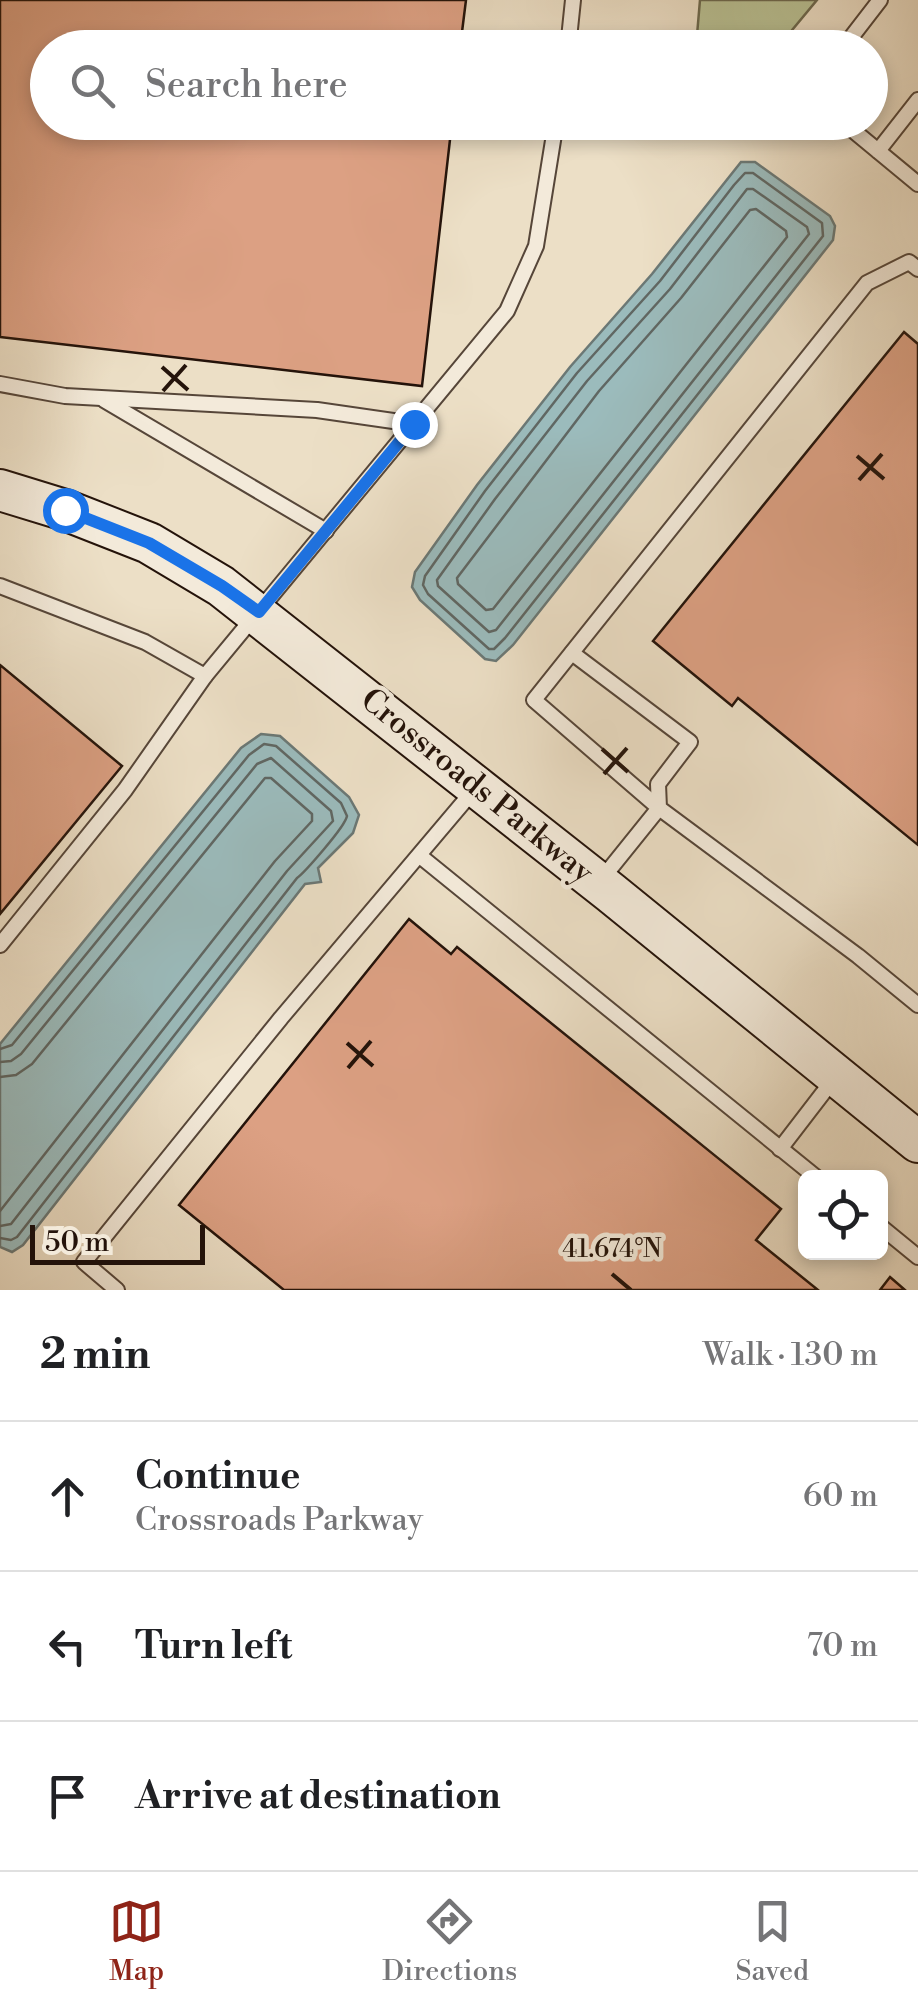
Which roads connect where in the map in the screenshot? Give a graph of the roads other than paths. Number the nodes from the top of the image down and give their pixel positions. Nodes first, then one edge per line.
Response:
1 (573, 0) edge
2 (880, 0) edge
3 (570, 30) edge
4 (857, 30) edge
5 (918, 100) edge
6 (888, 138) edge
7 (553, 140) edge
8 (865, 140) edge
9 (887, 140) edge
10 (878, 151) junction
11 (918, 184) edge
12 (918, 269) edge
13 (0, 384) edge
14 (98, 397) junction
15 (414, 424) junction
16 (0, 490) edge
17 (326, 532) junction
18 (0, 586) edge
19 (259, 612) junction
20 (572, 653) junction
21 (205, 676) junction
22 (477, 786) junction
23 (659, 808) junction
24 (420, 856) junction
25 (599, 883) junction
26 (0, 945) edge
27 (918, 1005) edge
28 (837, 1076) junction
29 (918, 1142) edge
30 (780, 1149) junction
31 (808, 1170) edge
32 (888, 1233) edge
33 (918, 1257) edge
34 (118, 1290) edge

1 - 3 lane
2 - 4 lane
5 - 6 lane
7 - 15 lane
8 - 10 lane
9 - 10 lane
10 - 11 lane
12 - 20 lane
13 - 14 lane
14 - 15 lane
14 - 17 lane
15 - 17 lane
16 - 19 street, Crossroads Parkway
17 - 19 lane
18 - 21 lane
19 - 21 lane
19 - 22 street, Crossroads Parkway
20 - 23 lane
20 - 23 lane
21 - 26 lane
22 - 24 lane
22 - 25 street, Crossroads Parkway
23 - 25 lane
23 - 27 lane
24 - 30 lane
24 - 34 lane
25 - 28 street, Crossroads Parkway
28 - 29 street, Crossroads Parkway
28 - 30 lane
30 - 31 lane
32 - 33 lane

